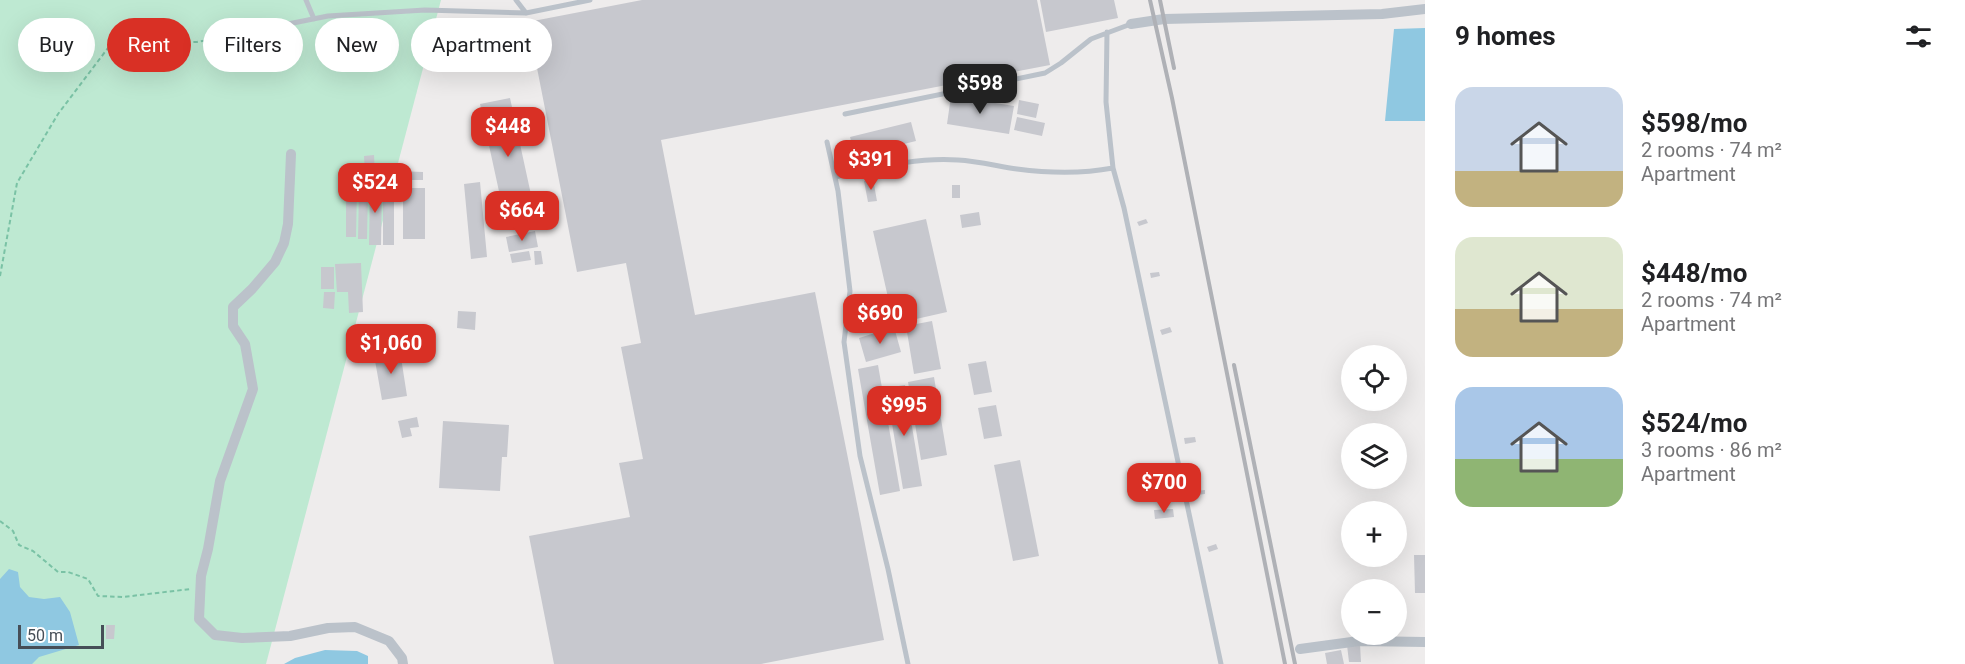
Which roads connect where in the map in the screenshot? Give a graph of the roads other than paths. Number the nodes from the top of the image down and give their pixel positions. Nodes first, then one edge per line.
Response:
1 (306, 0) edge
2 (516, 0) edge
3 (590, 0) edge
4 (1425, 9) edge
5 (526, 12) junction
6 (314, 19) junction
7 (303, 21) edge
8 (1131, 24) joint
9 (1107, 32) junction
10 (845, 114) dead end
11 (826, 142) dead end
12 (291, 154) dead end
13 (1113, 168) junction
14 (835, 177) junction
15 (1425, 642) edge
16 (1300, 649) dead end
17 (403, 664) edge
18 (909, 664) edge
19 (1221, 664) edge

1 - 6 lane
2 - 5 lane
3 - 5 lane
4 - 8 street
5 - 6 lane
6 - 7 lane
8 - 9 lane
9 - 10 lane
9 - 13 lane
11 - 14 lane
12 - 17 street
13 - 14 lane
13 - 19 lane
14 - 18 lane
15 - 16 street

